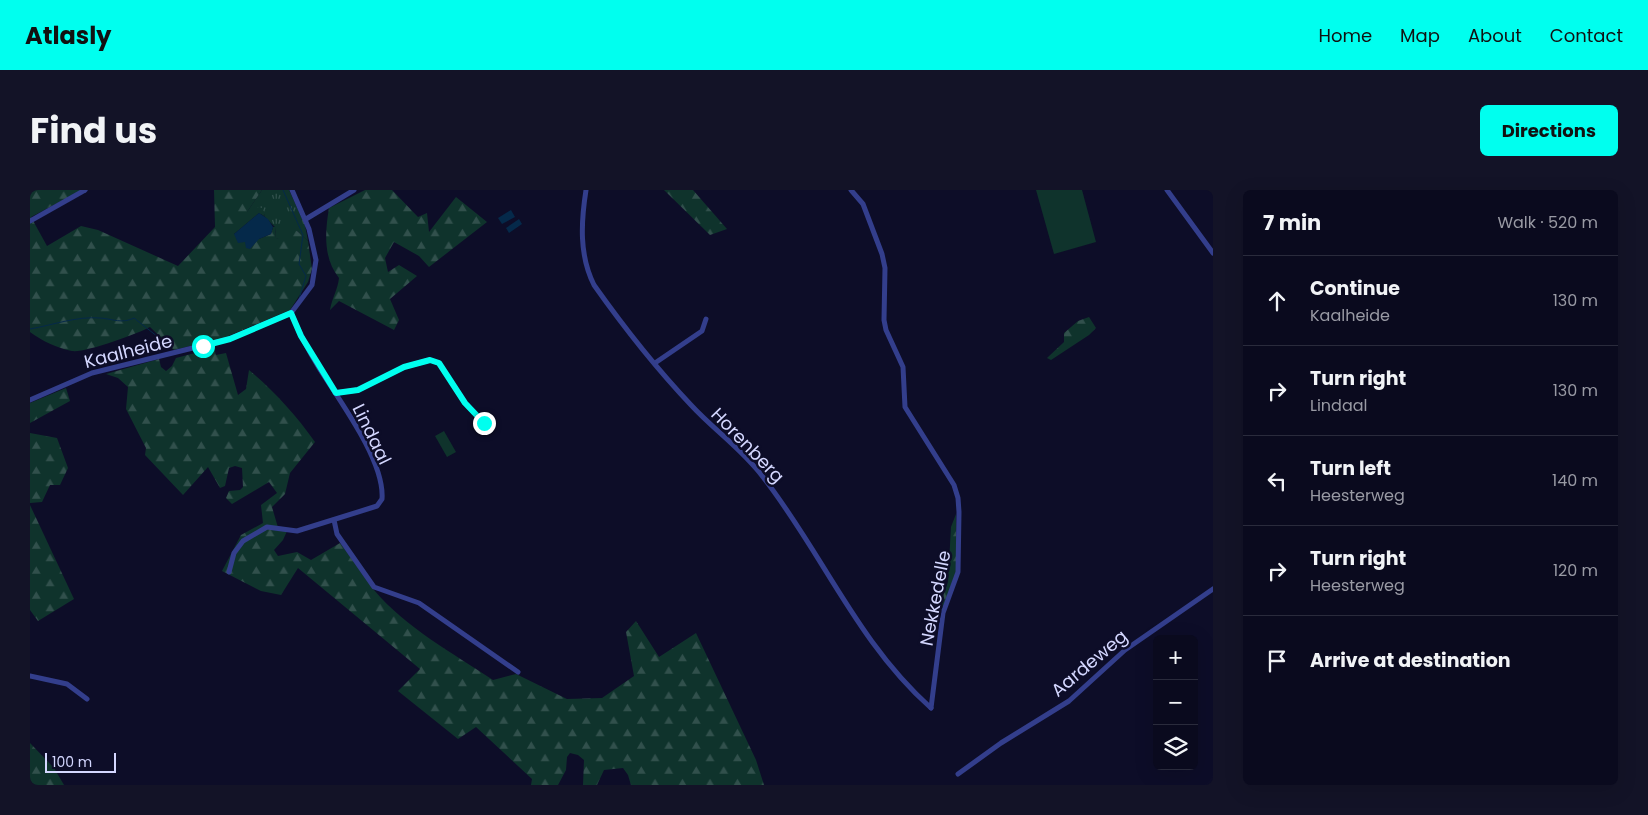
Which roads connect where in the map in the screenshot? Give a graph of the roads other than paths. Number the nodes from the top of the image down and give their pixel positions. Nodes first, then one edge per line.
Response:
1 (85, 190) edge
2 (292, 190) edge
3 (354, 190) edge
4 (586, 190) edge
5 (851, 190) edge
6 (1168, 190) edge
7 (306, 219) junction
8 (30, 221) edge
9 (1213, 253) edge
10 (291, 313) junction
11 (706, 319) dead end
12 (655, 363) junction
13 (336, 393) junction
14 (30, 400) edge
15 (484, 423) dead end
16 (334, 520) junction
17 (229, 572) dead end
18 (1213, 589) edge
19 (518, 672) dead end
20 (30, 676) edge
21 (87, 699) dead end
22 (931, 708) joint
23 (958, 774) dead end

1 - 8 street
2 - 7 street
3 - 7 street
4 - 12 street, Horenberg
5 - 22 street, Nekkedelle
6 - 9 street
7 - 10 street
10 - 13 street, Lindaal
10 - 14 street, Kaalheide
11 - 12 street
12 - 22 street, Horenberg
13 - 15 street
13 - 16 street, Lindaal
16 - 17 street, Lindaal
16 - 19 street
18 - 23 street, Aardeweg
20 - 21 street

